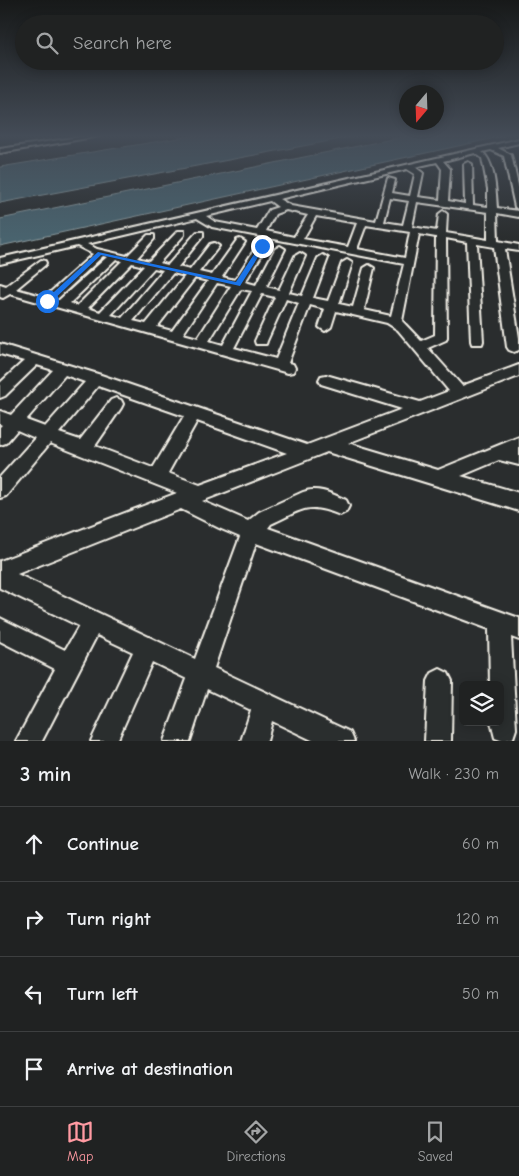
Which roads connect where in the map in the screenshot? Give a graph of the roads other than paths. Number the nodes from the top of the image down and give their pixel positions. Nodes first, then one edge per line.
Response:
1 (389, 171) edge
2 (416, 171) edge
3 (446, 171) edge
4 (468, 171) edge
5 (496, 171) edge
6 (508, 171) edge
7 (391, 180) dead end
8 (509, 186) edge
9 (387, 195) junction
10 (272, 198) junction
11 (413, 199) junction
12 (469, 207) junction
13 (519, 207) edge
14 (285, 208) junction
15 (444, 209) junction
16 (491, 210) junction
17 (313, 213) junction
18 (519, 214) edge
19 (199, 215) junction
20 (362, 222) junction
21 (379, 224) junction
22 (411, 230) junction
23 (181, 232) dead end
24 (260, 233) junction
25 (200, 234) dead end
26 (441, 235) junction
27 (152, 238) dead end
28 (472, 240) junction
29 (297, 241) junction
30 (240, 242) dead end
31 (78, 243) junction
32 (496, 244) junction
33 (214, 246) dead end
34 (262, 246) dead end
35 (519, 248) edge
36 (280, 249) dead end
37 (350, 251) junction
38 (100, 253) junction
39 (114, 256) junction
40 (300, 256) dead end
41 (323, 258) dead end
42 (129, 260) junction
43 (0, 261) edge
44 (410, 262) junction
45 (41, 263) dead end
46 (347, 263) dead end
47 (150, 264) junction
48 (369, 268) dead end
49 (169, 269) junction
50 (192, 274) junction
51 (213, 279) junction
52 (238, 285) junction
53 (259, 290) junction
54 (3, 291) edge
55 (282, 294) junction
56 (307, 300) junction
57 (47, 301) junction
58 (61, 305) junction
59 (333, 305) junction
60 (80, 310) junction
61 (358, 311) junction
62 (102, 317) junction
63 (396, 322) junction
64 (124, 323) junction
65 (325, 327) dead end
66 (148, 330) junction
67 (175, 337) junction
68 (261, 341) dead end
69 (477, 341) dead end
70 (202, 344) junction
71 (419, 347) junction
72 (514, 347) dead end
73 (0, 349) edge
74 (227, 350) junction
75 (35, 359) junction
76 (63, 368) junction
77 (519, 370) edge
78 (96, 379) junction
79 (326, 380) dead end
80 (0, 392) edge
81 (459, 393) junction
82 (116, 404) dead end
83 (420, 408) junction
84 (194, 413) junction
85 (7, 420) edge
86 (47, 435) junction
87 (0, 438) edge
88 (325, 444) junction
89 (519, 444) edge
90 (83, 449) junction
91 (306, 452) junction
92 (498, 452) junction
93 (519, 458) edge
94 (157, 477) junction
95 (437, 478) junction
96 (0, 490) edge
97 (189, 497) junction
98 (519, 502) edge
99 (340, 506) dead end
100 (251, 531) junction
101 (0, 571) edge
102 (0, 577) edge
103 (93, 621) junction
104 (509, 625) edge
105 (0, 628) edge
106 (147, 647) junction
107 (70, 664) junction
108 (201, 673) junction
109 (440, 681) dead end
110 (265, 704) junction
111 (504, 729) dead end
112 (334, 739) edge
113 (29, 741) edge
114 (104, 741) edge
115 (177, 741) edge
116 (254, 741) edge
117 (438, 741) edge

1 - 10 street
2 - 11 street
3 - 15 street
4 - 12 street
5 - 8 street
6 - 8 street
7 - 9 street
8 - 13 street
8 - 16 street
9 - 11 street
9 - 21 street
10 - 14 street
10 - 19 street
11 - 15 street
11 - 22 street
12 - 15 street
12 - 16 street
14 - 17 street
14 - 24 street
15 - 26 street
16 - 18 street
16 - 32 street
17 - 20 street
17 - 29 street
19 - 24 street
19 - 31 street
20 - 21 street
20 - 37 street
21 - 22 street
22 - 26 street
22 - 44 street
23 - 47 street
24 - 29 street
25 - 49 street
26 - 28 street
26 - 71 street
27 - 42 street
28 - 32 street
28 - 69 street
29 - 37 street
30 - 51 street
31 - 38 street
31 - 43 street
32 - 35 street
32 - 72 street
33 - 50 street
34 - 52 street
36 - 53 street
37 - 44 street
38 - 39 street
38 - 57 street
39 - 42 street
39 - 58 street
40 - 55 street
41 - 56 street
42 - 47 street
42 - 60 street
44 - 63 street
45 - 54 street
46 - 59 street
47 - 49 street
47 - 62 street
48 - 61 street
49 - 50 street
49 - 64 street
50 - 51 street
50 - 66 street
51 - 52 street
51 - 67 street
52 - 53 street
52 - 70 street
53 - 55 street
53 - 74 street
54 - 57 street
55 - 56 street
55 - 68 street
56 - 59 street
56 - 74 street
57 - 58 street
58 - 60 street
59 - 61 street
59 - 65 street
60 - 62 street
61 - 63 street
62 - 64 street
63 - 71 street
64 - 66 street
66 - 67 street
67 - 70 street
70 - 74 street
71 - 81 street
73 - 75 street
75 - 76 street
75 - 80 street
76 - 78 street
76 - 85 street
77 - 81 street
78 - 84 street
78 - 86 street
79 - 83 street
81 - 83 street
82 - 90 street
83 - 88 street
84 - 91 street
84 - 94 street
85 - 86 street
85 - 87 street
86 - 90 street
86 - 96 street
88 - 91 street
88 - 95 street
89 - 92 street
90 - 94 street
91 - 97 street
92 - 93 street
92 - 95 street
94 - 97 street
95 - 98 street
97 - 100 street
97 - 101 street
99 - 100 street
100 - 104 street
100 - 108 street
102 - 103 street
103 - 106 street
103 - 107 street
104 - 111 street
105 - 107 street
106 - 108 street
106 - 114 street
107 - 113 street
108 - 110 street
108 - 115 street
109 - 117 street
110 - 112 street
110 - 116 street

